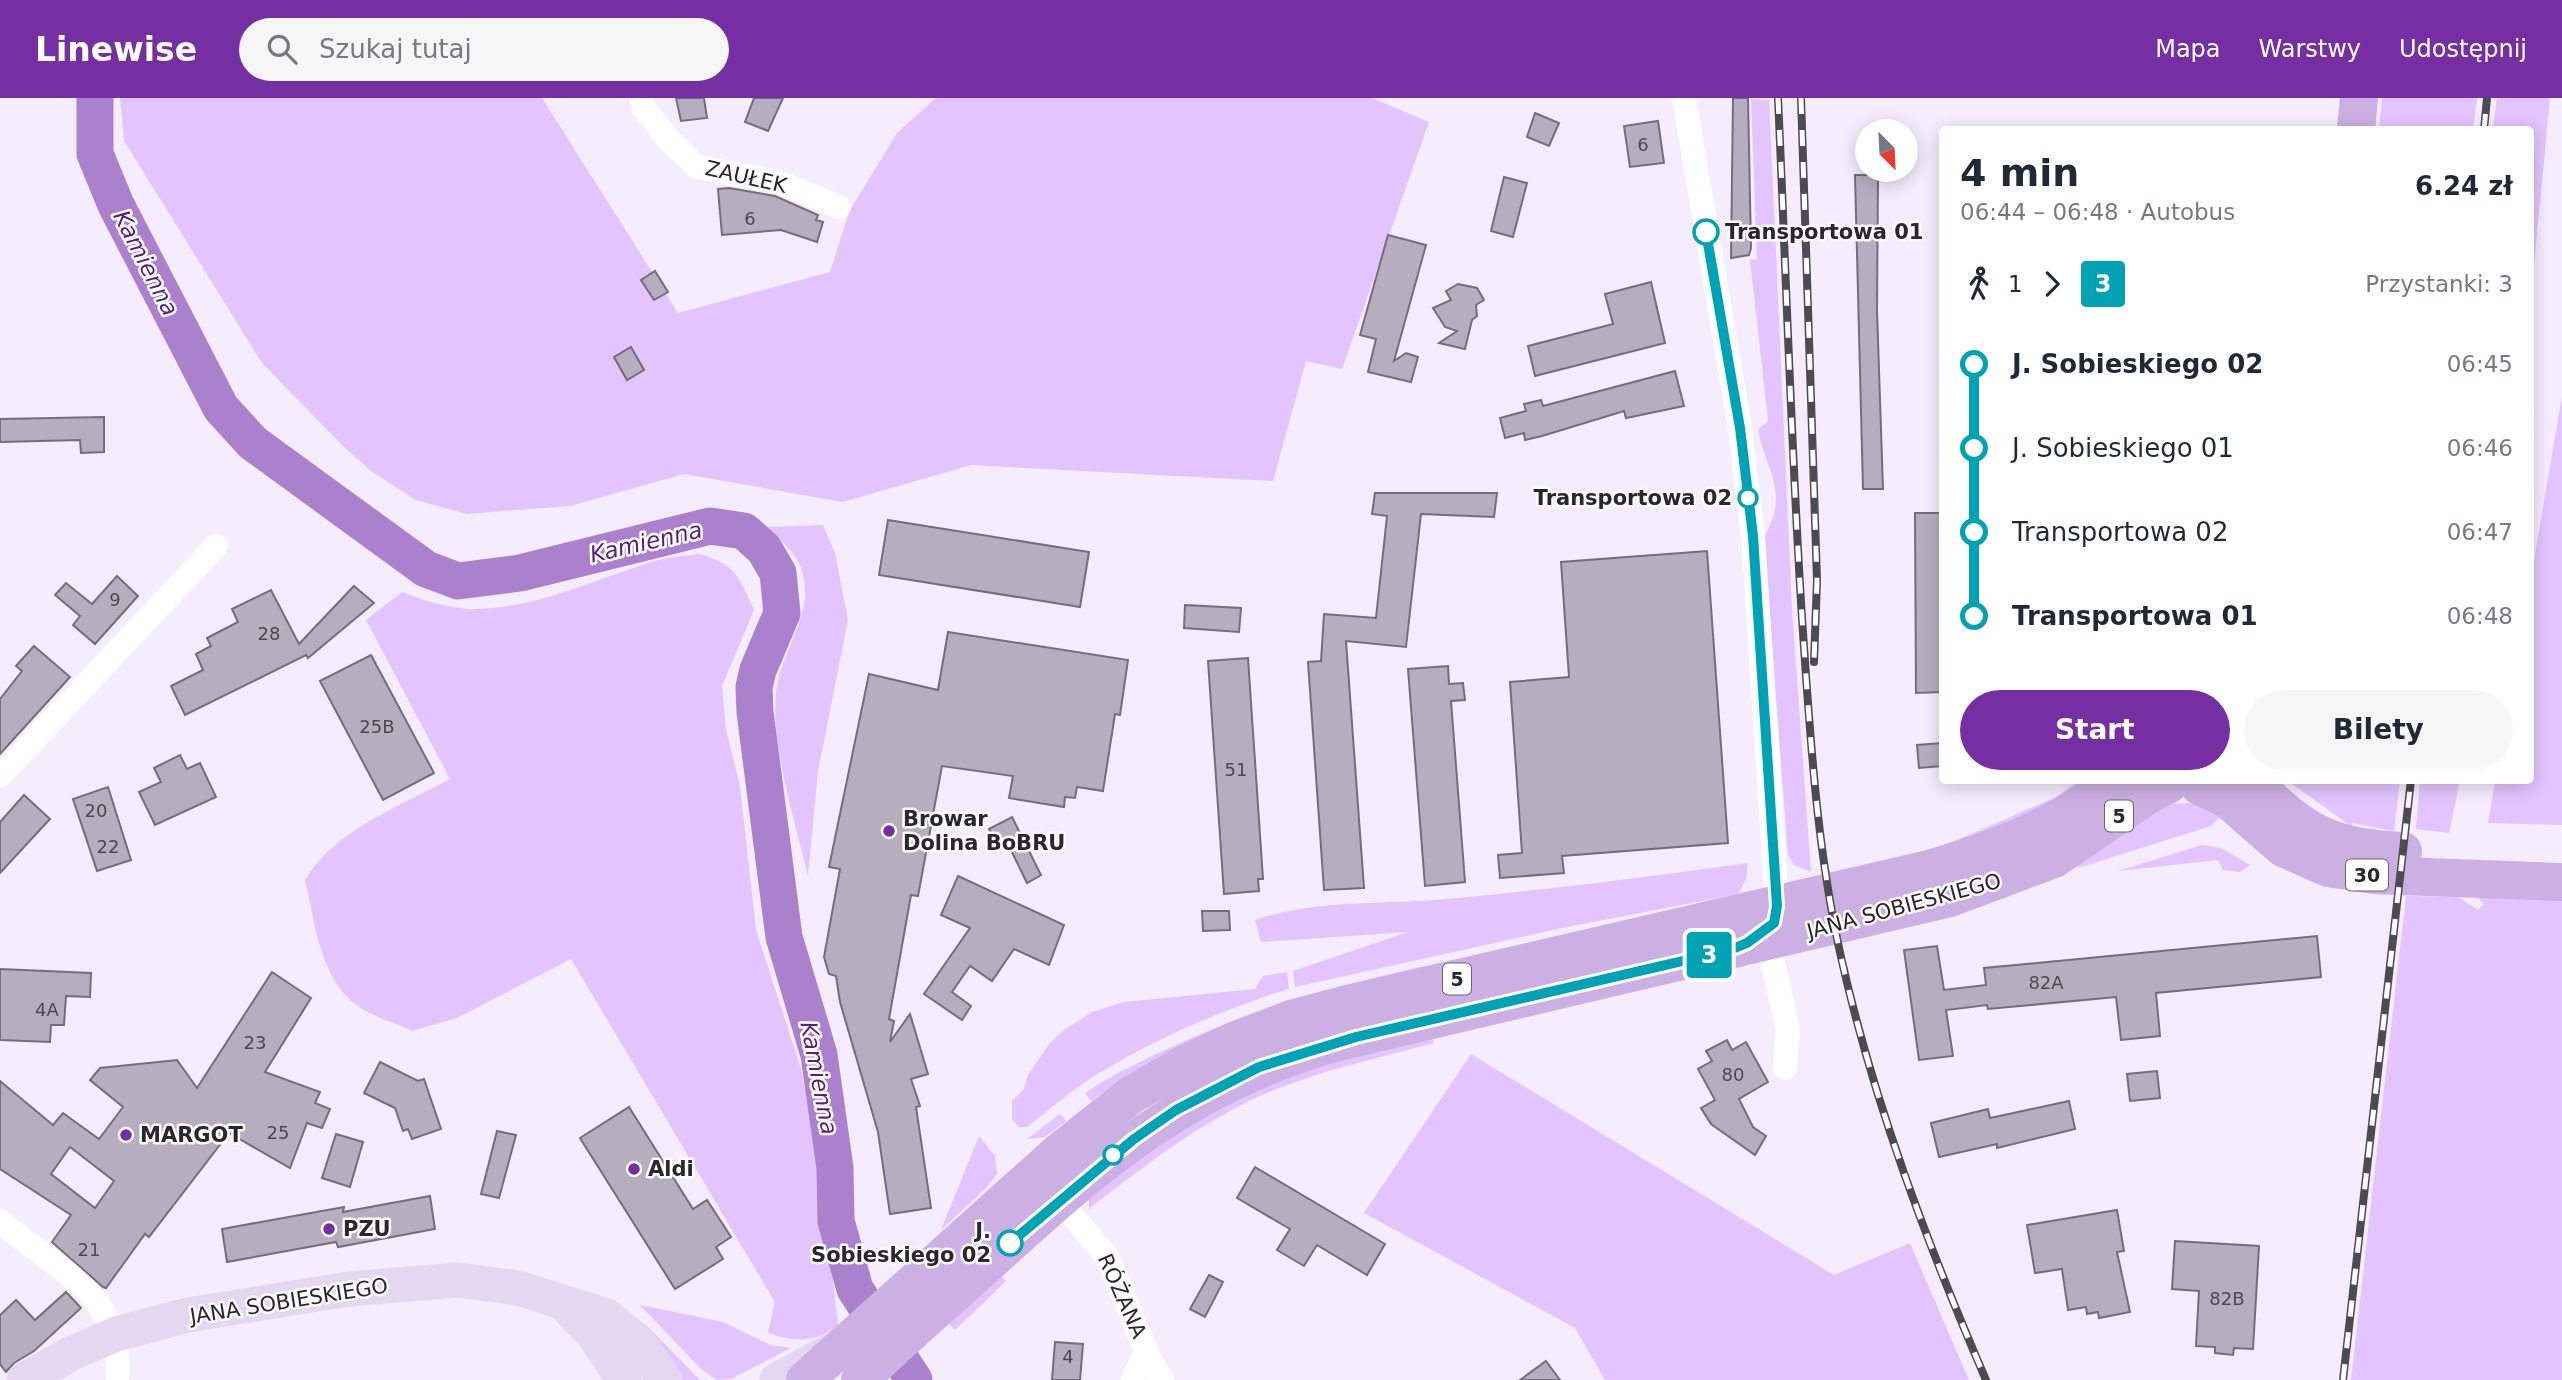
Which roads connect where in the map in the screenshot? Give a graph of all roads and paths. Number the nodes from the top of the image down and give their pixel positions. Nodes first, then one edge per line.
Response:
1 (641, 98) edge
2 (1684, 98) edge
3 (2359, 98) edge
4 (2356, 126) edge
5 (839, 207) dead end
6 (216, 546) dead end
7 (0, 776) edge
8 (2108, 784) edge
9 (2181, 784) edge
10 (2187, 784) edge
11 (2254, 784) edge
12 (2562, 861) edge
13 (2562, 882) edge
14 (1773, 923) junction
15 (1785, 1068) dead end
16 (1048, 1186) junction
17 (0, 1221) edge
18 (563, 1303) junction
19 (116, 1334) junction
20 (857, 1357) edge
21 (1149, 1358) junction
22 (665, 1379) edge
23 (24, 1380) edge
24 (117, 1380) edge
25 (624, 1380) edge
26 (777, 1380) edge
27 (805, 1380) edge
28 (1133, 1380) edge
29 (1162, 1380) edge

1 - 5 street, ZAUŁEK
2 - 14 street
3 - 4 main road
6 - 7 street
8 - 14 main road, JANA SOBIESKIEGO / 5
9 - 14 main road, JANA SOBIESKIEGO / 5
10 - 13 main road, JANA SOBIESKIEGO / 30
11 - 12 main road, 30
14 - 15 street
14 - 16 main road, JANA SOBIESKIEGO / 5
14 - 16 main road, JANA SOBIESKIEGO / 5
16 - 20 main road, JANA SOBIESKIEGO / 5
16 - 21 street, RÓŻANA
17 - 19 street
18 - 19 street, JANA SOBIESKIEGO
18 - 22 street, JANA SOBIESKIEGO
18 - 25 street, JANA SOBIESKIEGO
19 - 23 street, JANA SOBIESKIEGO
19 - 24 street
20 - 26 street, JANA SOBIESKIEGO
20 - 27 main road, JANA SOBIESKIEGO / 5
21 - 28 street
21 - 29 street, RÓŻANA

